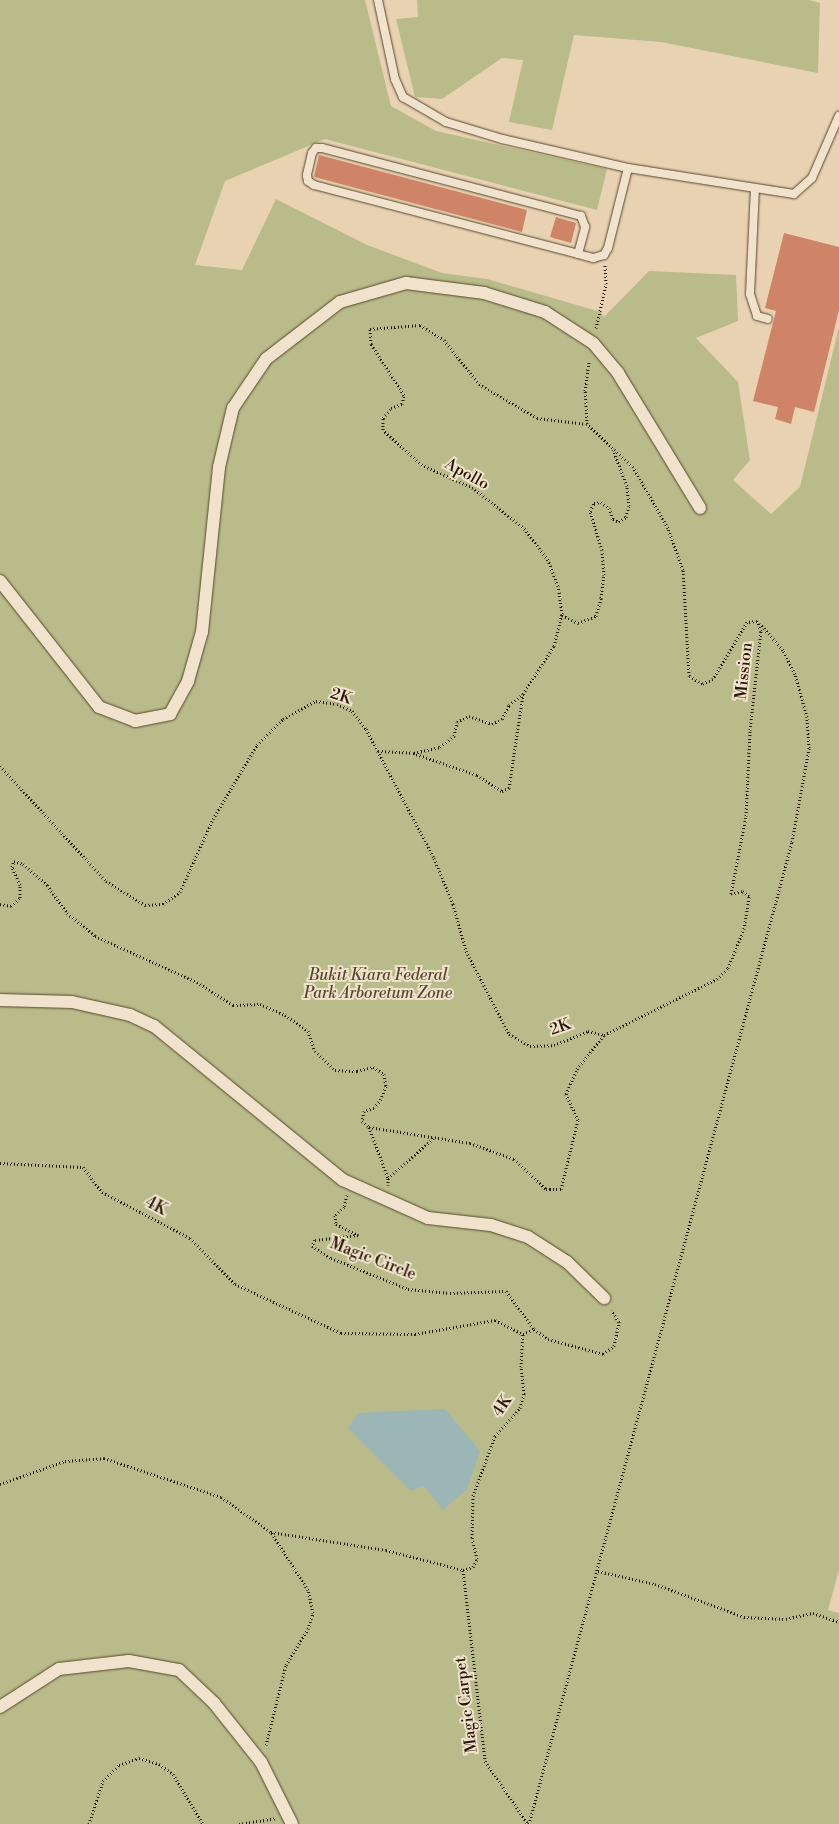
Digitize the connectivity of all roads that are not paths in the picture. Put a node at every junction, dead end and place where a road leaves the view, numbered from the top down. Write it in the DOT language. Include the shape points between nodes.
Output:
graph roads {
  1 [pos="378,0"];
  2 [pos="839,116"];
  3 [pos="628,168"];
  4 [pos="755,188"];
  5 [pos="578,254"];
  6 [pos="768,319"];
  7 [pos="700,508"];
  8 [pos="0,581"];
  9 [pos="0,1000"];
  10 [pos="604,1298"];
  11 [pos="0,1707"];
  12 [pos="290,1820"];
  1 -- 3 [label="lane" via="395,79 403,97 446,122 502,139"];
  2 -- 4 [label="lane" via="812,178 794,194"];
  3 -- 4 [label="lane"];
  3 -- 5 [label="lane" via="604,255 593,258"];
  4 -- 6 [label="lane" via="750,294 757,316"];
  5 -- 5 [label="lane" via="314,185 308,181 307,175 312,153 322,148 580,216 585,227"];
  7 -- 8 [label="street" via="618,372 592,343 545,312 484,293 406,283 340,302 266,358 233,408 219,467 202,632 188,681 170,714 135,721 99,707"];
  9 -- 10 [label="street" via="72,1002 130,1015 154,1026 343,1180 428,1218 491,1225 528,1237 567,1262"];
  11 -- 12 [label="street" via="59,1669 129,1661 179,1670 214,1703 261,1762"];
}
